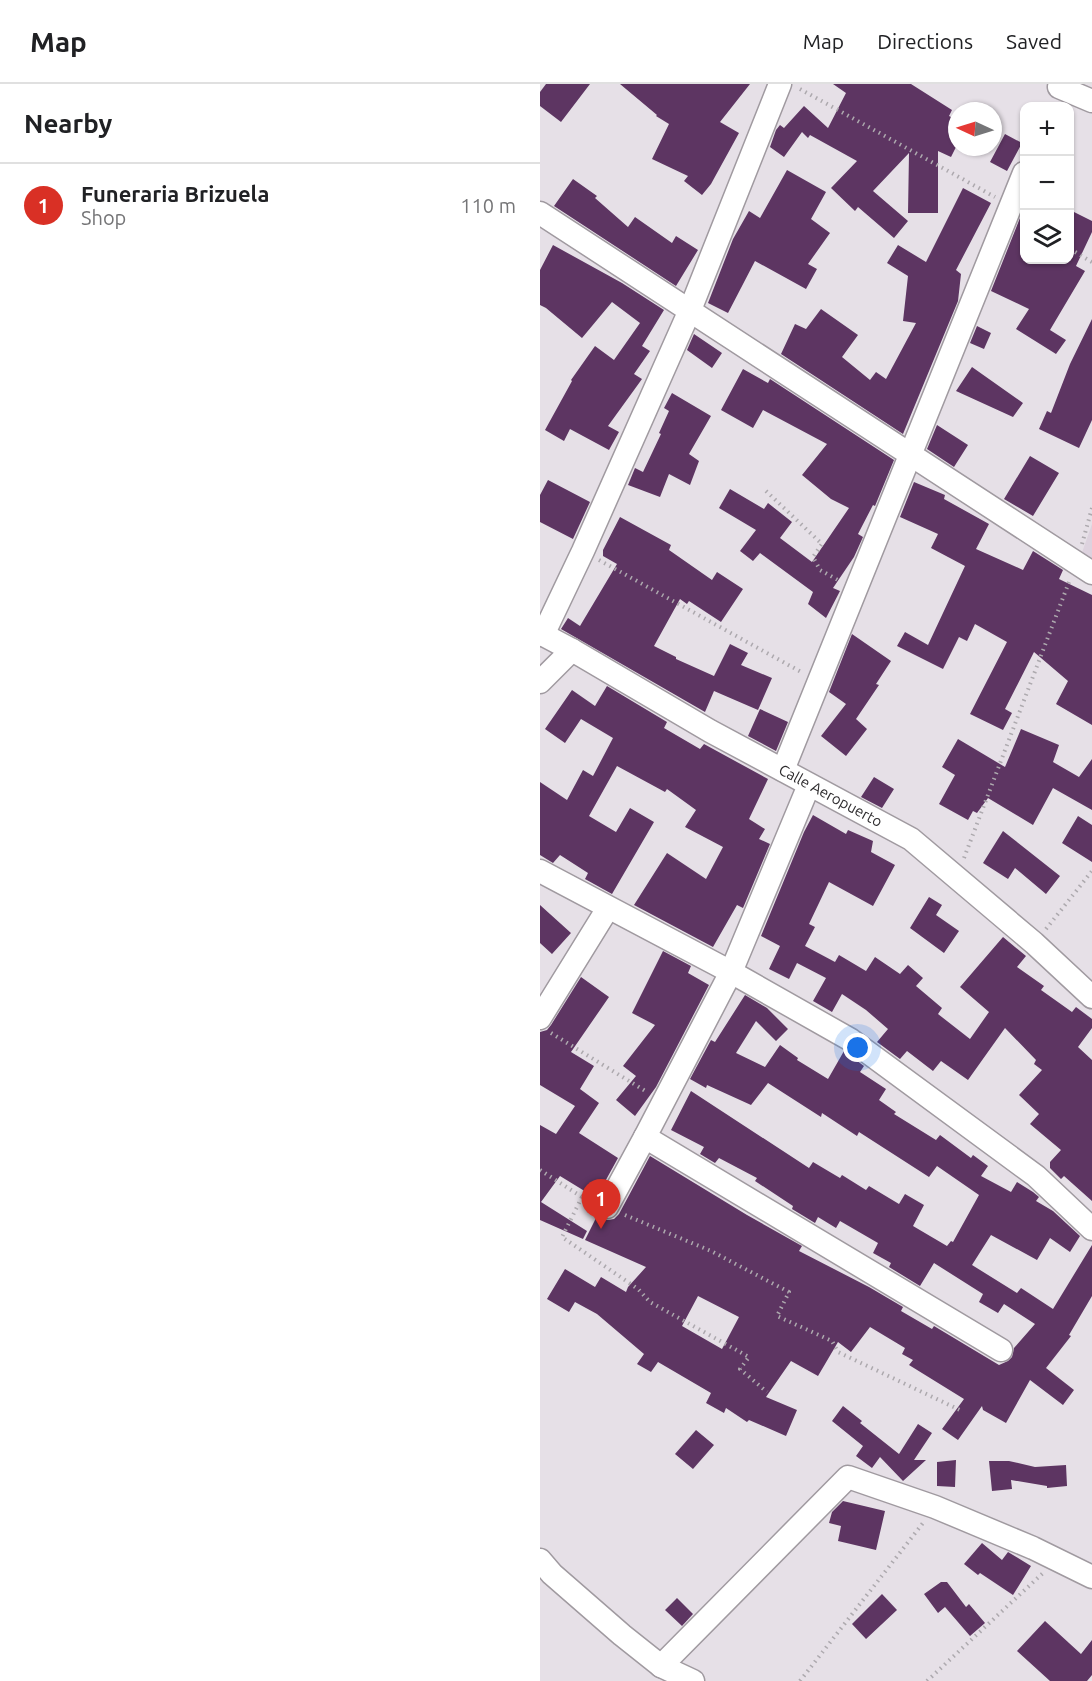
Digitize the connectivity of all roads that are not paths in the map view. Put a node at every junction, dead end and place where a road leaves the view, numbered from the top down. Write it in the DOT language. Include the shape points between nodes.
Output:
graph roads {
  1 [pos="780,84"];
  2 [pos="1057,93"];
  3 [pos="1092,101"];
  4 [pos="1020,183"];
  5 [pos="540,213"];
  6 [pos="690,310"];
  7 [pos="910,454"];
  8 [pos="1084,568"];
  9 [pos="542,634"];
  10 [pos="572,650"];
  11 [pos="540,681"];
  12 [pos="783,771"];
  13 [pos="809,785"];
  14 [pos="540,871"];
  15 [pos="608,908"];
  16 [pos="731,972"];
  17 [pos="1092,997"];
  18 [pos="545,1025"];
  19 [pos="645,1137"];
  20 [pos="607,1207"];
  21 [pos="1092,1229"];
  22 [pos="1001,1350"];
  23 [pos="540,1560"];
  24 [pos="1092,1577"];
  25 [pos="661,1666"];
  26 [pos="693,1681"];
  1 -- 6 [label="street"];
  2 -- 3 [label="street"];
  4 -- 7 [label="street"];
  5 -- 6 [label="street"];
  6 -- 7 [label="street"];
  6 -- 9 [label="street"];
  7 -- 8 [label="street"];
  7 -- 12 [label="street"];
  9 -- 10 [label="street, Calle Aeropuerto"];
  10 -- 11 [label="street"];
  10 -- 12 [label="street, Calle Aeropuerto"];
  12 -- 13 [label="street, Calle Aeropuerto"];
  13 -- 16 [label="street"];
  13 -- 17 [label="street, Calle Aeropuerto" via="911,839"];
  14 -- 15 [label="street"];
  15 -- 16 [label="street"];
  15 -- 18 [label="street"];
  16 -- 19 [label="street"];
  16 -- 21 [label="street" via="851,1040 1036,1176"];
  19 -- 20 [label="street"];
  19 -- 22 [label="street"];
  23 -- 25 [label="street"];
  24 -- 25 [label="street" via="935,1507 848,1477"];
  25 -- 26 [label="street"];
}
